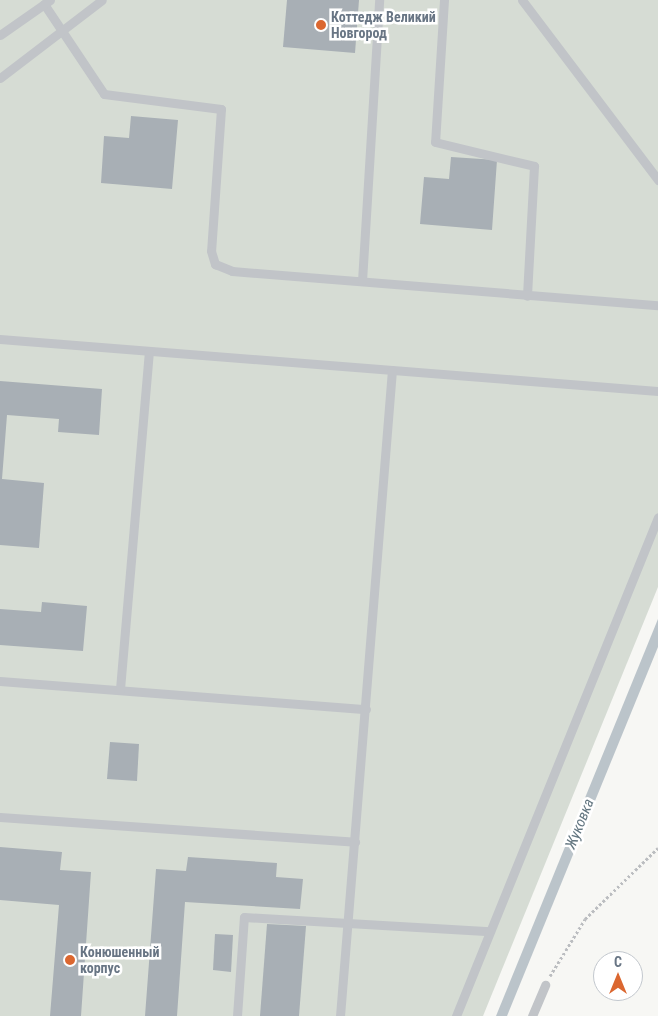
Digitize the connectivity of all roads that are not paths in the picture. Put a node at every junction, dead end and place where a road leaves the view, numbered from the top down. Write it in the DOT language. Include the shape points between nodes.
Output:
graph roads {
  1 [pos="102,0"];
  2 [pos="379,0"];
  3 [pos="444,0"];
  4 [pos="522,0"];
  5 [pos="47,2"];
  6 [pos="62,28"];
  7 [pos="0,35"];
  8 [pos="0,78"];
  9 [pos="658,180"];
  10 [pos="362,281"];
  11 [pos="527,296"];
  12 [pos="658,305"];
  13 [pos="0,339"];
  14 [pos="149,351"];
  15 [pos="392,370"];
  16 [pos="658,391"];
  17 [pos="658,517"];
  18 [pos="0,681"];
  19 [pos="120,689"];
  20 [pos="366,709"];
  21 [pos="0,817"];
  22 [pos="355,842"];
  23 [pos="349,923"];
  24 [pos="490,931"];
  25 [pos="545,985"];
  26 [pos="237,1016"];
  27 [pos="340,1016"];
  28 [pos="456,1016"];
  29 [pos="532,1016"];
  1 -- 6 [label="lane"];
  2 -- 10 [label="lane"];
  3 -- 11 [label="lane" via="435,142 534,166"];
  4 -- 9 [label="lane"];
  5 -- 6 [label="lane"];
  5 -- 7 [label="lane"];
  6 -- 8 [label="lane"];
  6 -- 10 [label="lane" via="104,94 221,109 211,251 215,264 232,271"];
  10 -- 11 [label="lane"];
  11 -- 12 [label="lane"];
  13 -- 14 [label="lane"];
  14 -- 15 [label="lane"];
  14 -- 19 [label="lane"];
  15 -- 16 [label="lane"];
  15 -- 20 [label="lane"];
  17 -- 24 [label="lane"];
  18 -- 19 [label="lane"];
  19 -- 20 [label="lane"];
  20 -- 22 [label="lane"];
  21 -- 22 [label="lane"];
  22 -- 23 [label="lane"];
  23 -- 24 [label="lane"];
  23 -- 26 [label="lane" via="244,917"];
  23 -- 27 [label="lane"];
  24 -- 28 [label="lane"];
  25 -- 29 [label="lane"];
}
